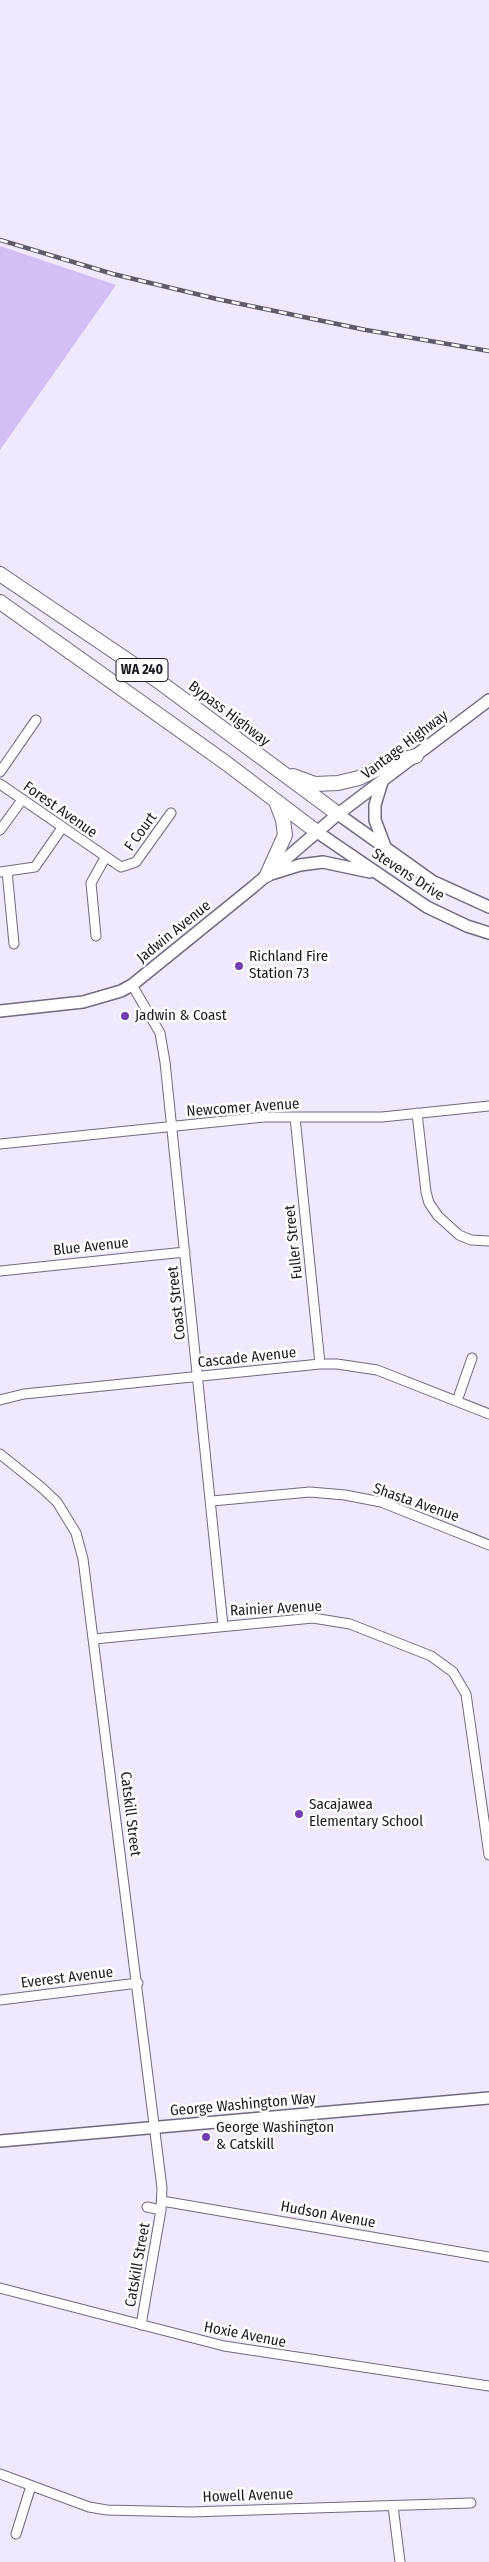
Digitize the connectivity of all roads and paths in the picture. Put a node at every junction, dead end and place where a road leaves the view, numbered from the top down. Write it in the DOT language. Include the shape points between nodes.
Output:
graph roads {
  1 [pos="0,574"];
  2 [pos="0,602"];
  3 [pos="489,700"];
  4 [pos="36,720"];
  5 [pos="416,756"];
  6 [pos="0,772"];
  7 [pos="280,772"];
  8 [pos="382,782"];
  9 [pos="0,784"];
  10 [pos="22,800"];
  11 [pos="276,800"];
  12 [pos="171,814"];
  13 [pos="338,814"];
  14 [pos="62,828"];
  15 [pos="0,830"];
  16 [pos="317,832"];
  17 [pos="387,850"];
  18 [pos="105,858"];
  19 [pos="4,872"];
  20 [pos="376,873"];
  21 [pos="267,875"];
  22 [pos="489,907"];
  23 [pos="489,933"];
  24 [pos="96,936"];
  25 [pos="14,944"];
  26 [pos="132,985"];
  27 [pos="0,1011"];
  28 [pos="489,1106"];
  29 [pos="417,1113"];
  30 [pos="295,1117"];
  31 [pos="172,1126"];
  32 [pos="0,1144"];
  33 [pos="489,1241"];
  34 [pos="185,1252"];
  35 [pos="0,1271"];
  36 [pos="472,1358"];
  37 [pos="320,1364"];
  38 [pos="198,1376"];
  39 [pos="0,1400"];
  40 [pos="457,1401"];
  41 [pos="489,1414"];
  42 [pos="0,1454"];
  43 [pos="212,1501"];
  44 [pos="489,1545"];
  45 [pos="223,1626"];
  46 [pos="94,1639"];
  47 [pos="489,1855"];
  48 [pos="138,1982"];
  49 [pos="0,2000"];
  50 [pos="489,2098"];
  51 [pos="157,2127"];
  52 [pos="0,2141"];
  53 [pos="162,2205"];
  54 [pos="147,2207"];
  55 [pos="489,2257"];
  56 [pos="0,2288"];
  57 [pos="141,2325"];
  58 [pos="489,2386"];
  59 [pos="0,2474"];
  60 [pos="31,2486"];
  61 [pos="471,2503"];
  62 [pos="393,2506"];
  63 [pos="16,2534"];
  64 [pos="400,2562"];
  1 -- 7 [label="highway, Bypass Highway / WA 240" via="160,683"];
  2 -- 11 [label="highway, WA 240"];
  3 -- 5 [label="main road, Vantage Highway / WA 240"];
  4 -- 6 [label="street"];
  5 -- 7 [label="highway, WA 240" via="338,783 315,784"];
  5 -- 8 [label="main road, Vantage Highway / WA 240"];
  7 -- 13 [label="highway, Bypass Highway"];
  8 -- 13 [label="main road, Vantage Highway / WA 240"];
  8 -- 17 [label="main road" via="375,804 375,820"];
  9 -- 10 [label="street, Forest Avenue"];
  10 -- 14 [label="street, Forest Avenue"];
  10 -- 15 [label="street"];
  11 -- 16 [label="highway, WA 240"];
  11 -- 21 [label="highway" via="285,835"];
  12 -- 18 [label="street, F Court" via="133,864 119,867"];
  13 -- 16 [label="main road, Jadwin Avenue / WA 240"];
  13 -- 17 [label="main road, Stevens Drive"];
  14 -- 18 [label="street, Forest Avenue"];
  14 -- 19 [label="street" via="35,867"];
  16 -- 20 [label="main road, Stevens Drive"];
  16 -- 21 [label="main road, Jadwin Avenue"];
  17 -- 22 [label="main road, Stevens Drive" via="432,881"];
  18 -- 24 [label="street" via="91,882"];
  19 -- 25 [label="street"];
  20 -- 21 [label="main road" via="323,862"];
  20 -- 23 [label="main road, Stevens Drive" via="439,913"];
  21 -- 26 [label="main road, Jadwin Avenue"];
  26 -- 27 [label="main road, Jadwin Avenue" via="83,1002"];
  26 -- 31 [label="street, Coast Street" via="160,1033"];
  28 -- 29 [label="street, Newcomer Avenue"];
  29 -- 30 [label="street, Newcomer Avenue" via="349,1118"];
  29 -- 33 [label="street" via="429,1203 459,1235 471,1240"];
  30 -- 31 [label="street, Newcomer Avenue"];
  30 -- 37 [label="street, Fuller Street"];
  31 -- 32 [label="street, Newcomer Avenue"];
  31 -- 34 [label="street, Coast Street"];
  34 -- 35 [label="street, Blue Avenue"];
  34 -- 38 [label="street, Coast Street"];
  36 -- 40 [label="street"];
  37 -- 38 [label="street, Cascade Avenue"];
  37 -- 40 [label="street, Cascade Avenue" via="376,1370"];
  38 -- 39 [label="street, Cascade Avenue" via="24,1394"];
  38 -- 43 [label="street, Coast Street"];
  40 -- 41 [label="street, Cascade Avenue"];
  42 -- 46 [label="street, Catskill Street" via="42,1486 57,1502 76,1533 83,1559"];
  43 -- 44 [label="street, Shasta Avenue" via="310,1492 345,1495 381,1502"];
  43 -- 45 [label="street, Coast Street"];
  45 -- 46 [label="street, Rainier Avenue"];
  45 -- 47 [label="street, Rainier Avenue" via="313,1618 350,1624 442,1662 453,1672 466,1694"];
  46 -- 48 [label="street, Catskill Street"];
  48 -- 49 [label="street, Everest Avenue"];
  48 -- 51 [label="street, Catskill Street"];
  50 -- 51 [label="main road, George Washington Way"];
  51 -- 52 [label="main road, George Washington Way"];
  51 -- 53 [label="street, Catskill Street"];
  53 -- 54 [label="street, Catskill Street"];
  53 -- 55 [label="street, Hudson Avenue"];
  53 -- 57 [label="street, Catskill Street"];
  56 -- 57 [label="street, Hoxie Avenue"];
  57 -- 58 [label="street, Hoxie Avenue" via="257,2352"];
  59 -- 60 [label="street, Howell Avenue"];
  60 -- 62 [label="street, Howell Avenue" via="106,2510 191,2512"];
  60 -- 63 [label="street"];
  61 -- 62 [label="street, Howell Avenue"];
  62 -- 64 [label="street"];
}
